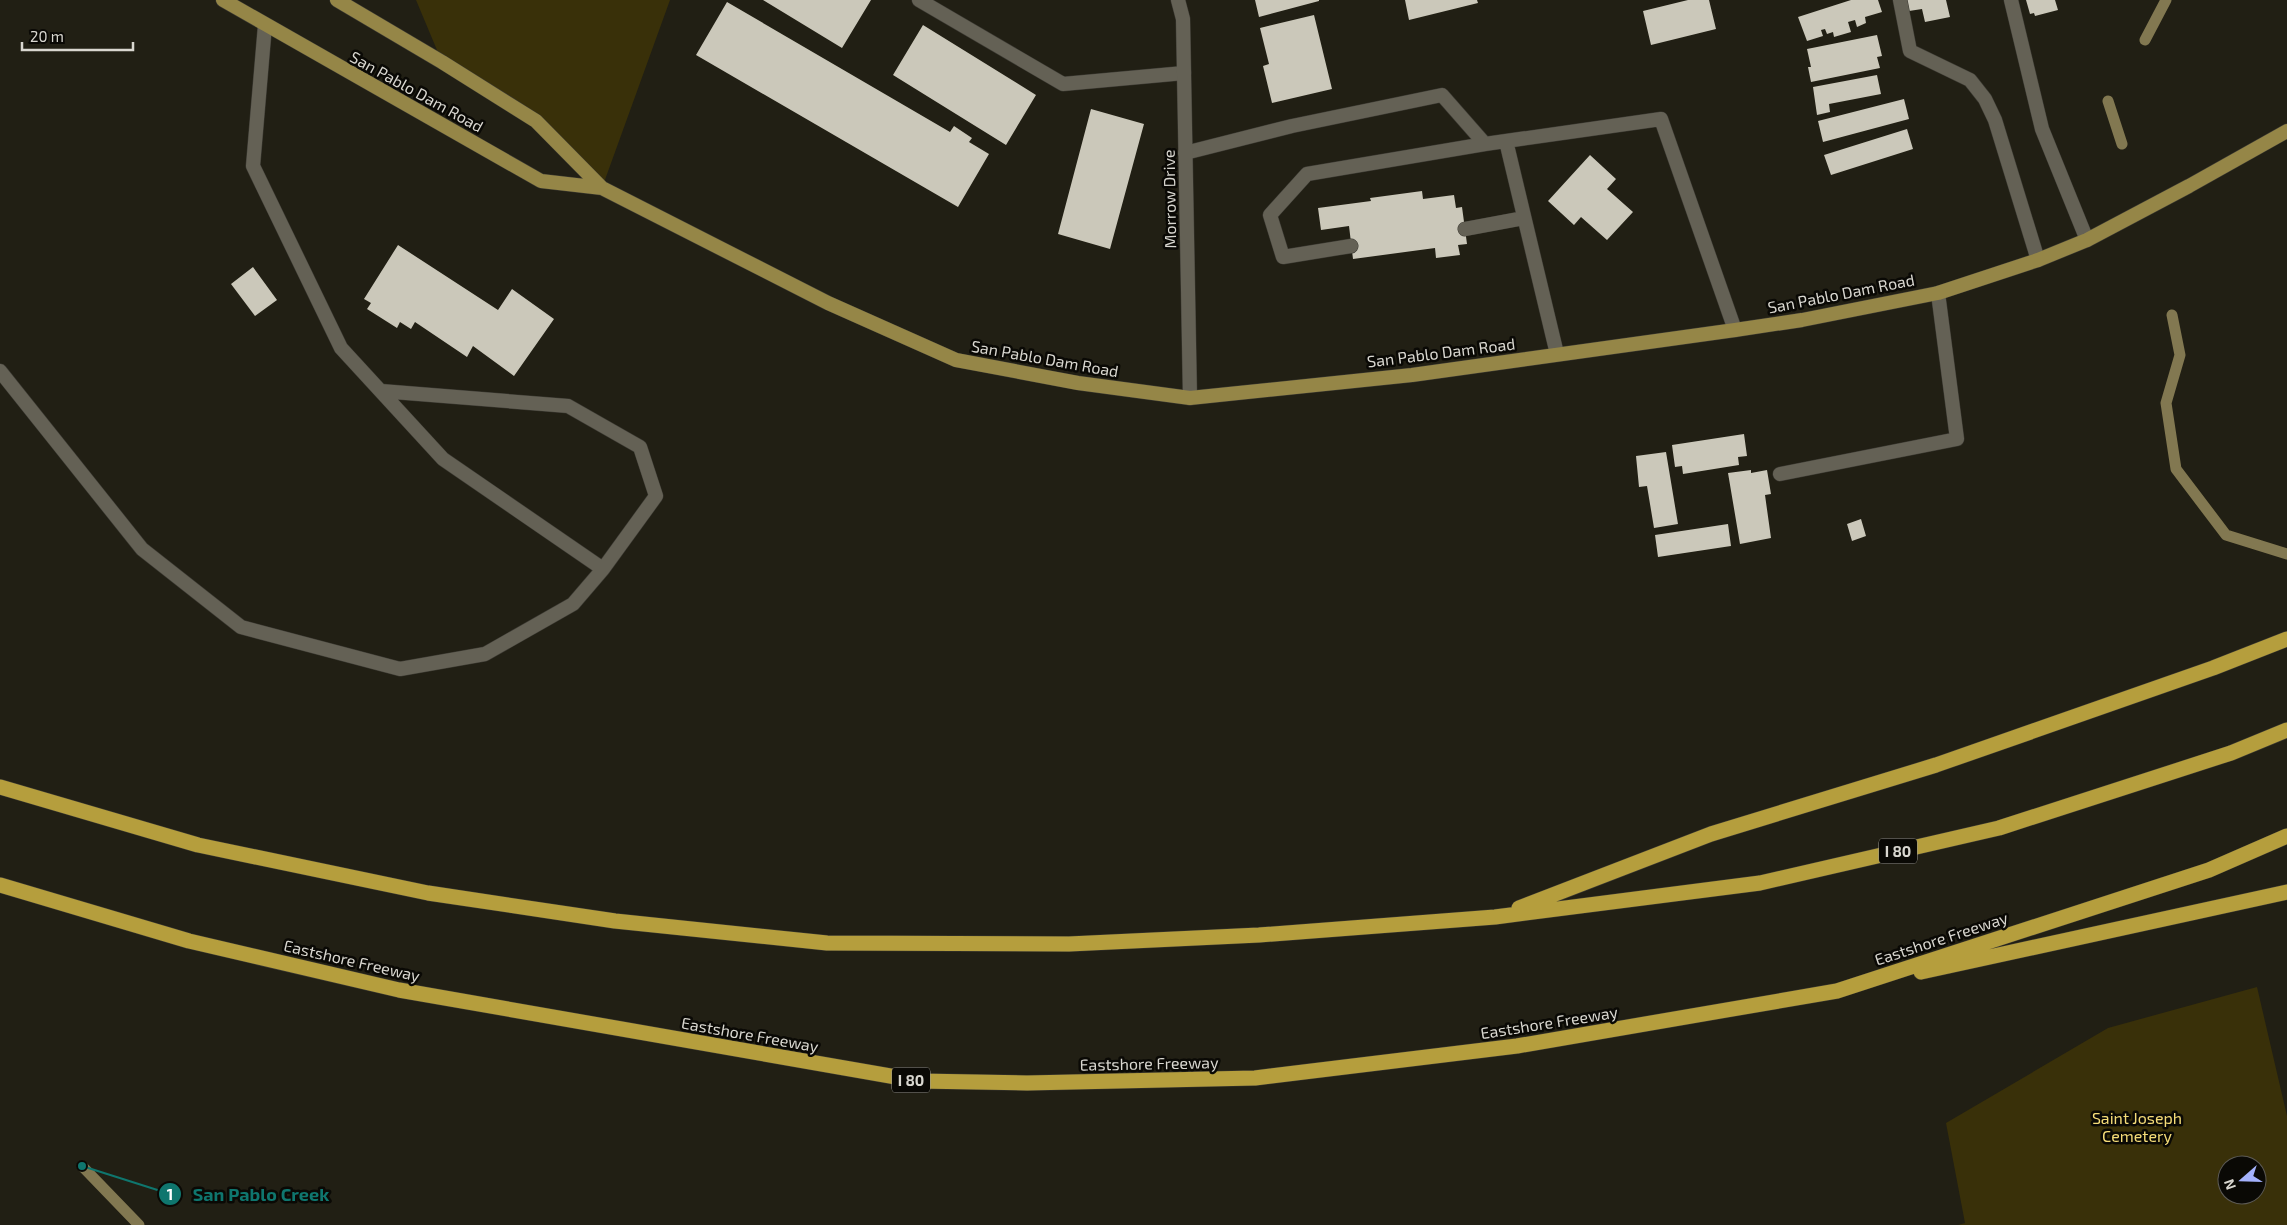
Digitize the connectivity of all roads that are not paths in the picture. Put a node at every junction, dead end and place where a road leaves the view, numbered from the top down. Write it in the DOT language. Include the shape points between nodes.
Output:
graph roads {
  1 [pos="223,0"];
  2 [pos="337,0"];
  3 [pos="919,0"];
  4 [pos="1178,0"];
  5 [pos="1900,0"];
  6 [pos="2011,0"];
  7 [pos="265,25"];
  8 [pos="1184,73"];
  9 [pos="2287,131"];
  10 [pos="1506,141"];
  11 [pos="1485,144"];
  12 [pos="1185,153"];
  13 [pos="602,188"];
  14 [pos="1524,218"];
  15 [pos="1465,228"];
  16 [pos="2087,240"];
  17 [pos="1351,246"];
  18 [pos="2038,260"];
  19 [pos="1938,293"];
  20 [pos="1735,330"];
  21 [pos="1557,354"];
  22 [pos="0,371"];
  23 [pos="381,392"];
  24 [pos="1190,398"];
  25 [pos="1780,474"];
  26 [pos="603,569"];
  27 [pos="2287,640"];
  28 [pos="2287,730"];
  29 [pos="0,787"];
  30 [pos="2287,836"];
  31 [pos="0,885"];
  32 [pos="2287,892"];
  33 [pos="1495,917"];
  34 [pos="1837,991"];
  1 -- 7 [label="main road, San Pablo Dam Road"];
  2 -- 13 [label="main road, San Pablo Dam Road" via="536,121"];
  3 -- 8 [label="street" via="1063,84"];
  4 -- 8 [label="street, Morrow Drive" via="1183,19"];
  5 -- 18 [label="street" via="1910,50 1970,80 1985,99 1995,120"];
  6 -- 16 [label="street" via="2042,129"];
  7 -- 13 [label="main road, San Pablo Dam Road" via="541,181"];
  7 -- 23 [label="street" via="253,166 342,348"];
  8 -- 12 [label="street, Morrow Drive"];
  9 -- 16 [label="main road, San Pablo Dam Road"];
  10 -- 11 [label="street"];
  10 -- 14 [label="street"];
  10 -- 20 [label="street" via="1661,119"];
  11 -- 12 [label="street" via="1442,95 1292,126"];
  11 -- 17 [label="street" via="1307,174 1270,215 1283,257"];
  12 -- 24 [label="street, Morrow Drive"];
  13 -- 24 [label="main road, San Pablo Dam Road" via="828,303 956,360 1078,383"];
  14 -- 15 [label="street"];
  14 -- 21 [label="street"];
  16 -- 18 [label="main road, San Pablo Dam Road"];
  18 -- 19 [label="main road, San Pablo Dam Road"];
  19 -- 20 [label="main road, San Pablo Dam Road"];
  19 -- 25 [label="street" via="1957,439"];
  20 -- 21 [label="main road, San Pablo Dam Road"];
  21 -- 24 [label="main road, San Pablo Dam Road" via="1412,375"];
  22 -- 26 [label="street" via="142,549 241,627 400,669 485,654 573,604"];
  23 -- 26 [label="street" via="443,459"];
  23 -- 26 [label="street" via="568,406 640,447 656,496"];
  27 -- 33 [label="highway" via="1936,765 1711,834"];
  28 -- 33 [label="highway, I 80" via="2230,753 1999,828 1760,883"];
  29 -- 33 [label="highway, I 80" via="198,845 428,893 615,921 827,943 1069,944 1259,935"];
  30 -- 34 [label="highway, Eastshore Freeway / I 80" via="2209,870"];
  31 -- 34 [label="highway, Eastshore Freeway / I 80" via="189,941 399,990 919,1081 1027,1083 1255,1078 1517,1046"];
  32 -- 34 [label="highway"];
}
